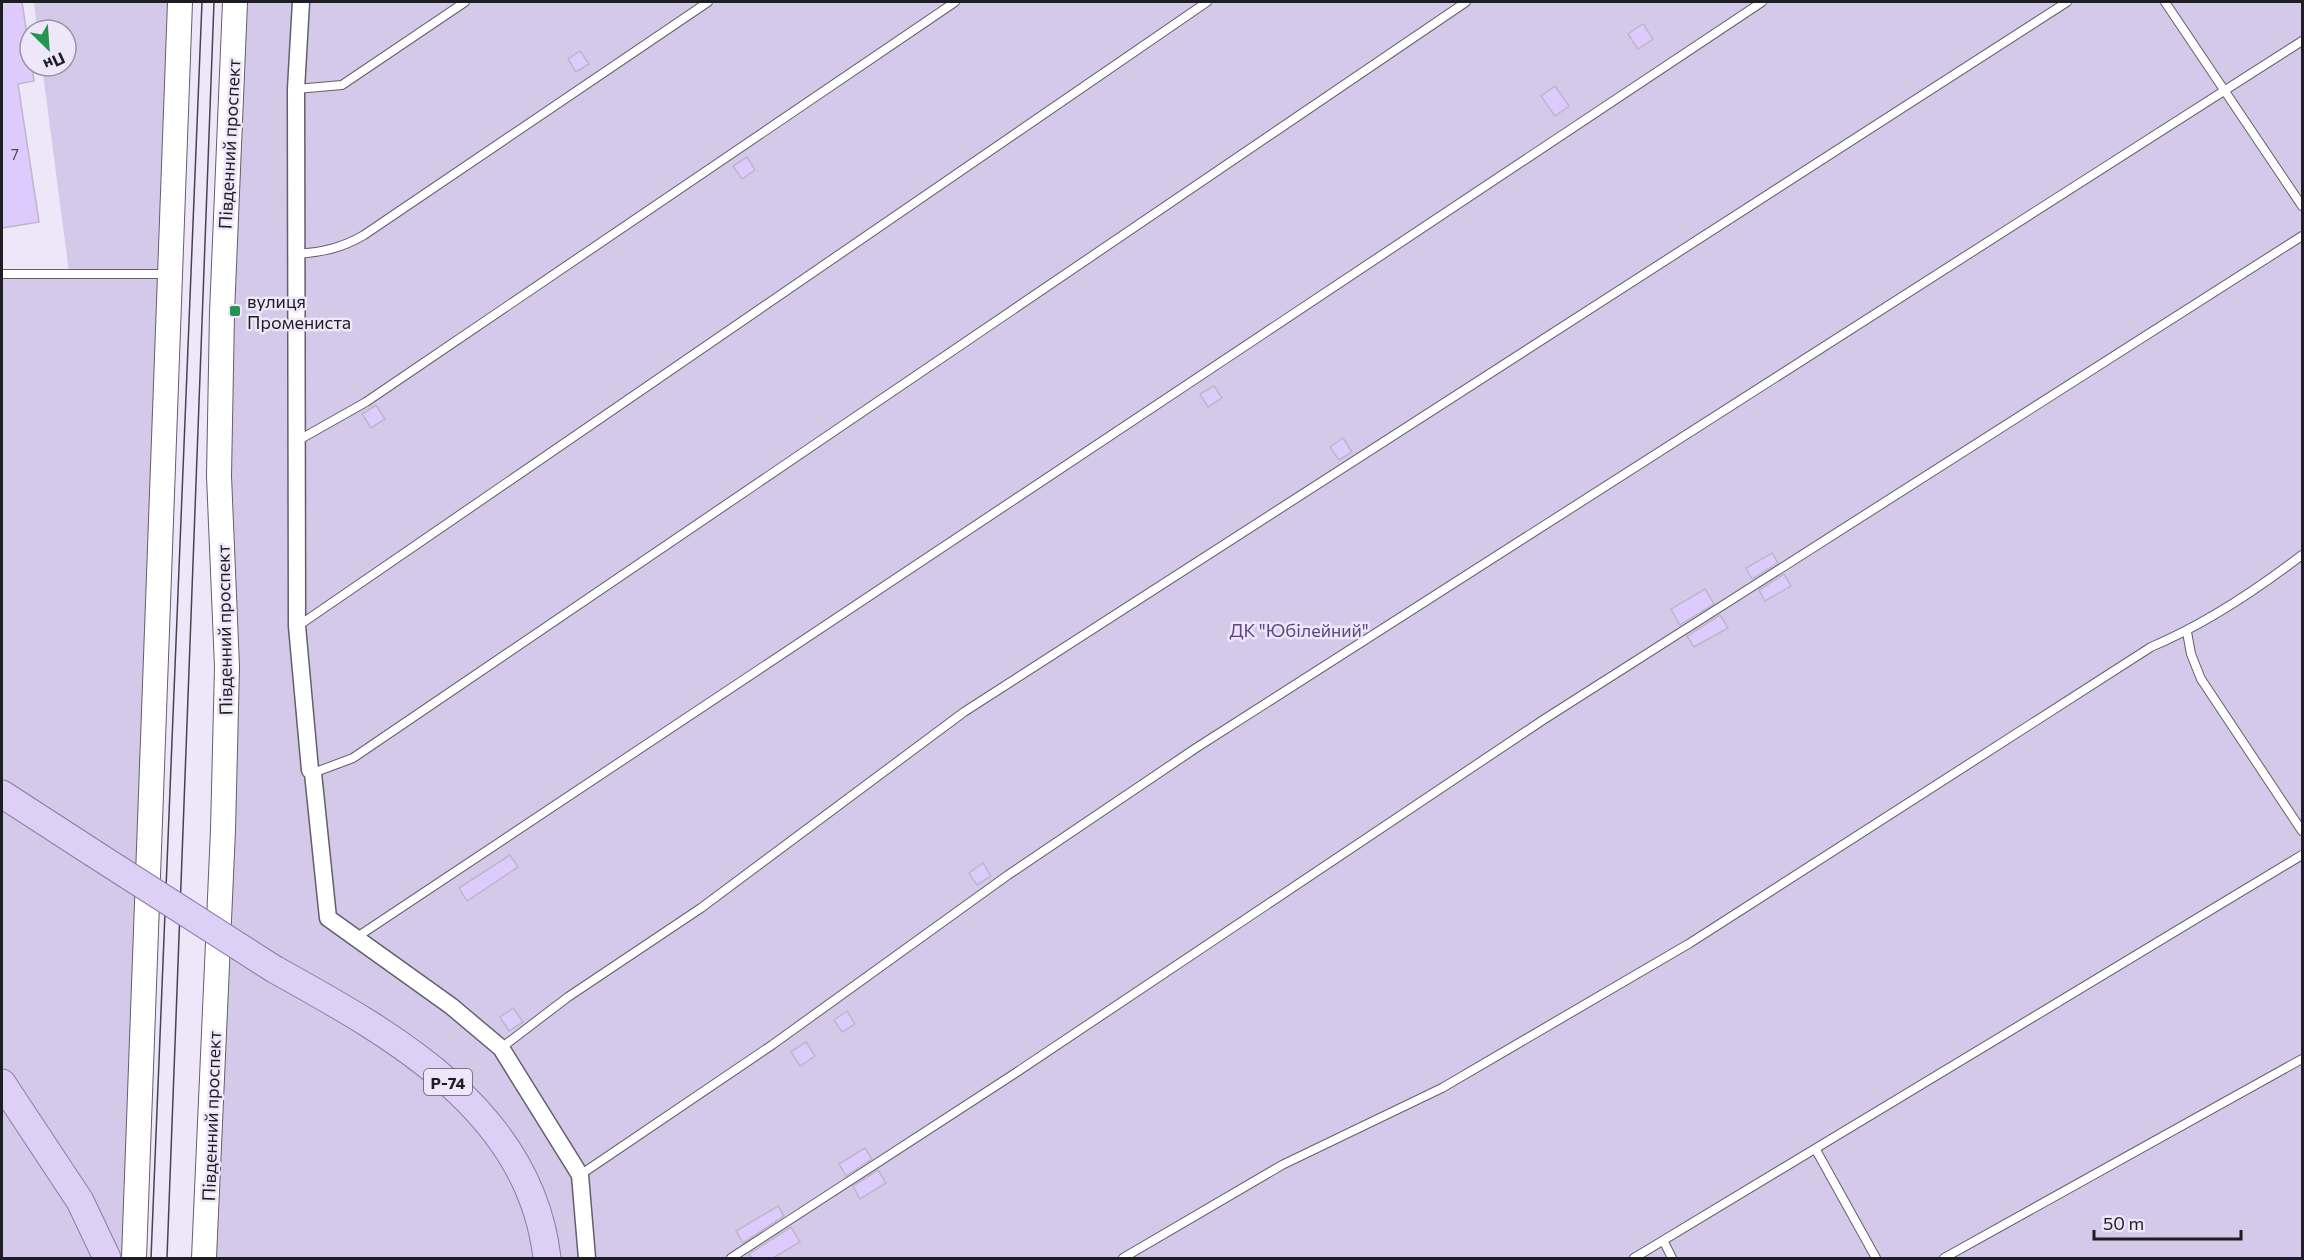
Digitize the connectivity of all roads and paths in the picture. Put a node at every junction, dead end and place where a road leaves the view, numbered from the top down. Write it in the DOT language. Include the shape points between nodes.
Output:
graph roads {
  1 [pos="180,2"];
  2 [pos="236,2"];
  3 [pos="301,2"];
  4 [pos="465,2"];
  5 [pos="708,2"];
  6 [pos="955,2"];
  7 [pos="1207,2"];
  8 [pos="1466,2"];
  9 [pos="1762,2"];
  10 [pos="2067,2"];
  11 [pos="2165,2"];
  12 [pos="2302,41"];
  13 [pos="296,89"];
  14 [pos="2225,91"];
  15 [pos="2302,206"];
  16 [pos="2302,237"];
  17 [pos="297,254"];
  18 [pos="2,274"];
  19 [pos="168,274"];
  20 [pos="297,441"];
  21 [pos="2302,555"];
  22 [pos="297,626"];
  23 [pos="2187,632"];
  24 [pos="311,771"];
  25 [pos="2,794"];
  26 [pos="2302,831"];
  27 [pos="2302,855"];
  28 [pos="357,937"];
  29 [pos="501,1048"];
  30 [pos="2302,1059"];
  31 [pos="2,1083"];
  32 [pos="1816,1150"];
  33 [pos="580,1175"];
  34 [pos="1664,1242"];
  35 [pos="108,1258"];
  36 [pos="134,1258"];
  37 [pos="204,1258"];
  38 [pos="547,1258"];
  39 [pos="587,1258"];
  40 [pos="731,1258"];
  41 [pos="1123,1258"];
  42 [pos="1634,1258"];
  43 [pos="1672,1258"];
  44 [pos="1876,1258"];
  45 [pos="1944,1258"];
  1 -- 19 [label="main road"];
  2 -- 37 [label="main road, Південний проспект" via="219,464 227,667 223,830"];
  3 -- 13 [label="street"];
  4 -- 13 [label="lane" via="342,85"];
  5 -- 17 [label="lane" via="364,235 345,246"];
  6 -- 20 [label="lane" via="366,402"];
  7 -- 22 [label="lane"];
  8 -- 24 [label="lane" via="353,758"];
  9 -- 28 [label="lane"];
  10 -- 29 [label="lane" via="964,712 701,908 568,997"];
  11 -- 14 [label="lane"];
  12 -- 14 [label="lane"];
  13 -- 17 [label="street"];
  14 -- 15 [label="lane"];
  14 -- 33 [label="lane" via="1196,748"];
  16 -- 40 [label="lane" via="1543,720"];
  17 -- 20 [label="street"];
  18 -- 19 [label="lane"];
  19 -- 36 [label="main road"];
  20 -- 22 [label="street"];
  21 -- 23 [label="lane"];
  22 -- 24 [label="street"];
  23 -- 26 [label="lane" via="2201,679"];
  23 -- 41 [label="lane" via="2151,647 1690,943 1442,1088 1282,1165"];
  24 -- 28 [label="street" via="328,918"];
  25 -- 38 [label="main road, Р-74, bridge" via="436,1071 474,1106 507,1147 532,1194"];
  27 -- 32 [label="lane"];
  28 -- 29 [label="street"];
  29 -- 33 [label="street"];
  30 -- 45 [label="lane"];
  31 -- 35 [label="main road" via="80,1202"];
  32 -- 34 [label="lane"];
  32 -- 44 [label="lane"];
  33 -- 39 [label="street"];
  34 -- 42 [label="lane"];
  34 -- 43 [label="lane"];
}
